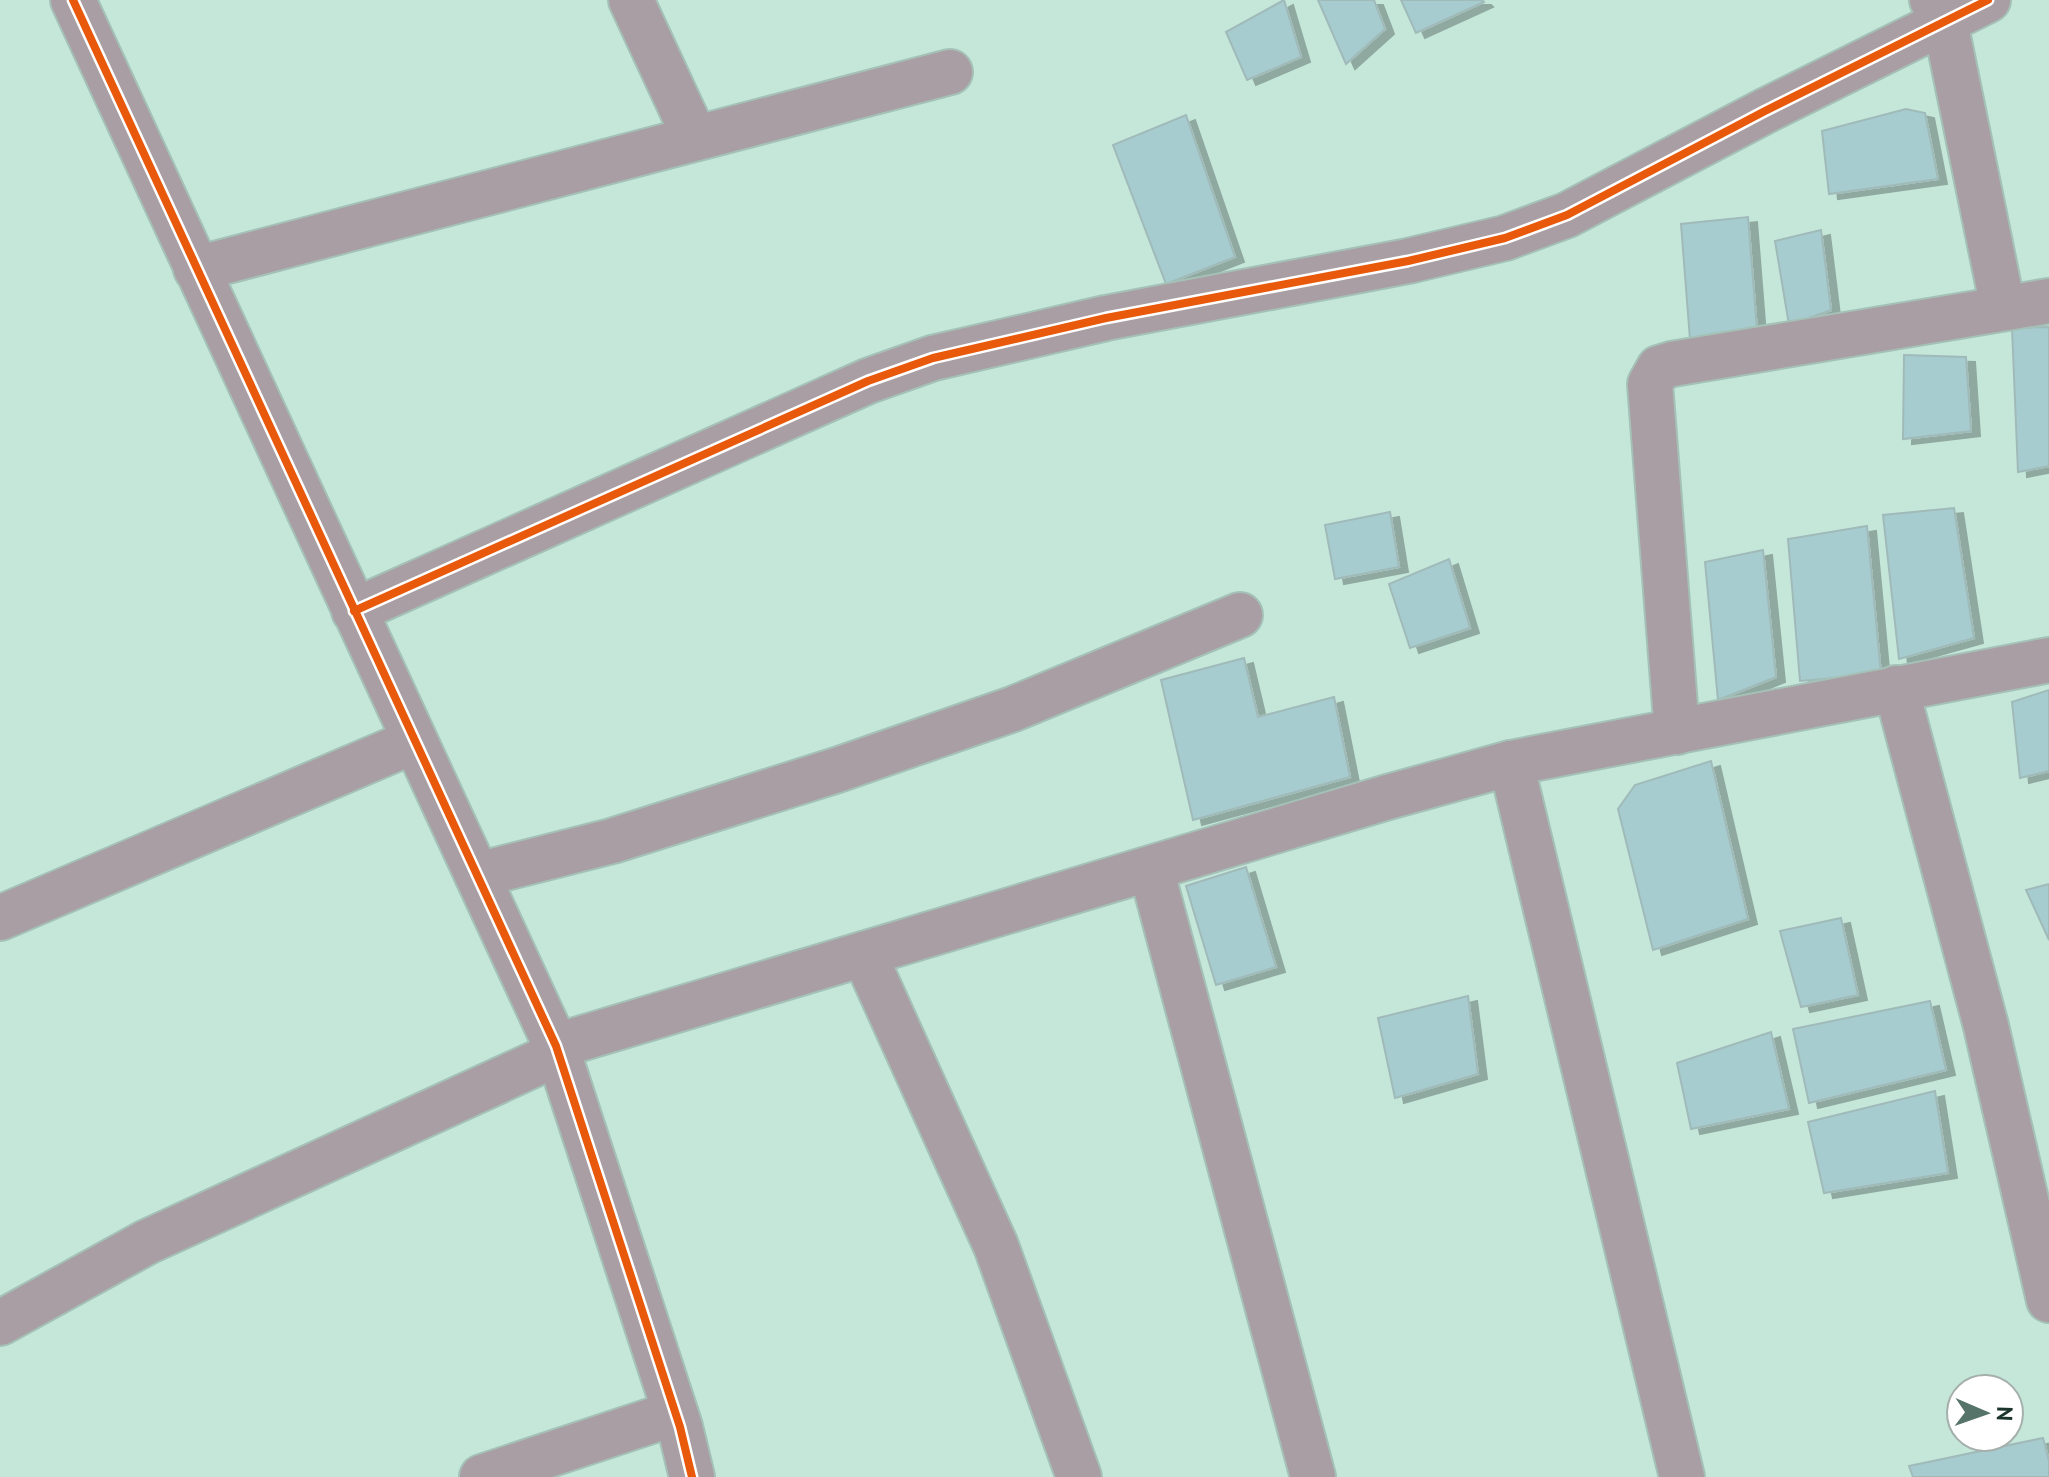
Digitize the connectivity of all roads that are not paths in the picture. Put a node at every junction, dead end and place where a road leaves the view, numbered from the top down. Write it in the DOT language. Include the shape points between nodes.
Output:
graph roads {
  1 [pos="73,0"];
  2 [pos="631,0"];
  3 [pos="1988,0"];
  4 [pos="1938,11"];
  5 [pos="950,72"];
  6 [pos="695,138"];
  7 [pos="196,269"];
  8 [pos="2049,301"];
  9 [pos="2003,308"];
  10 [pos="354,611"];
  11 [pos="1240,615"];
  12 [pos="2049,660"];
  13 [pos="1896,688"];
  14 [pos="1677,732"];
  15 [pos="414,741"];
  16 [pos="1511,763"];
  17 [pos="1151,869"];
  18 [pos="477,875"];
  19 [pos="0,918"];
  20 [pos="864,954"];
  21 [pos="557,1050"];
  22 [pos="2049,1300"];
  23 [pos="0,1323"];
  24 [pos="675,1413"];
  25 [pos="482,1477"];
  26 [pos="692,1477"];
  27 [pos="1079,1477"];
  28 [pos="1313,1477"];
  29 [pos="1682,1477"];
  1 -- 7 [label="street"];
  2 -- 6 [label="street"];
  3 -- 4 [label="street"];
  4 -- 9 [label="street"];
  4 -- 10 [label="street" via="1765,111 1555,220 1408,261 1106,318 933,358 868,381"];
  5 -- 6 [label="street"];
  6 -- 7 [label="street"];
  7 -- 10 [label="street"];
  8 -- 9 [label="street"];
  9 -- 14 [label="street" via="1659,368 1650,384"];
  10 -- 15 [label="street"];
  11 -- 18 [label="street" via="1013,709 866,760 612,841"];
  12 -- 13 [label="street"];
  13 -- 14 [label="street"];
  13 -- 22 [label="street" via="1986,1026"];
  14 -- 16 [label="street"];
  15 -- 18 [label="street"];
  15 -- 19 [label="street"];
  16 -- 17 [label="street"];
  16 -- 29 [label="street"];
  17 -- 20 [label="street"];
  17 -- 28 [label="street"];
  18 -- 21 [label="street"];
  20 -- 21 [label="street"];
  20 -- 27 [label="street" via="996,1246"];
  21 -- 23 [label="street" via="147,1242"];
  21 -- 24 [label="street"];
  24 -- 25 [label="street"];
  24 -- 26 [label="street"];
}
